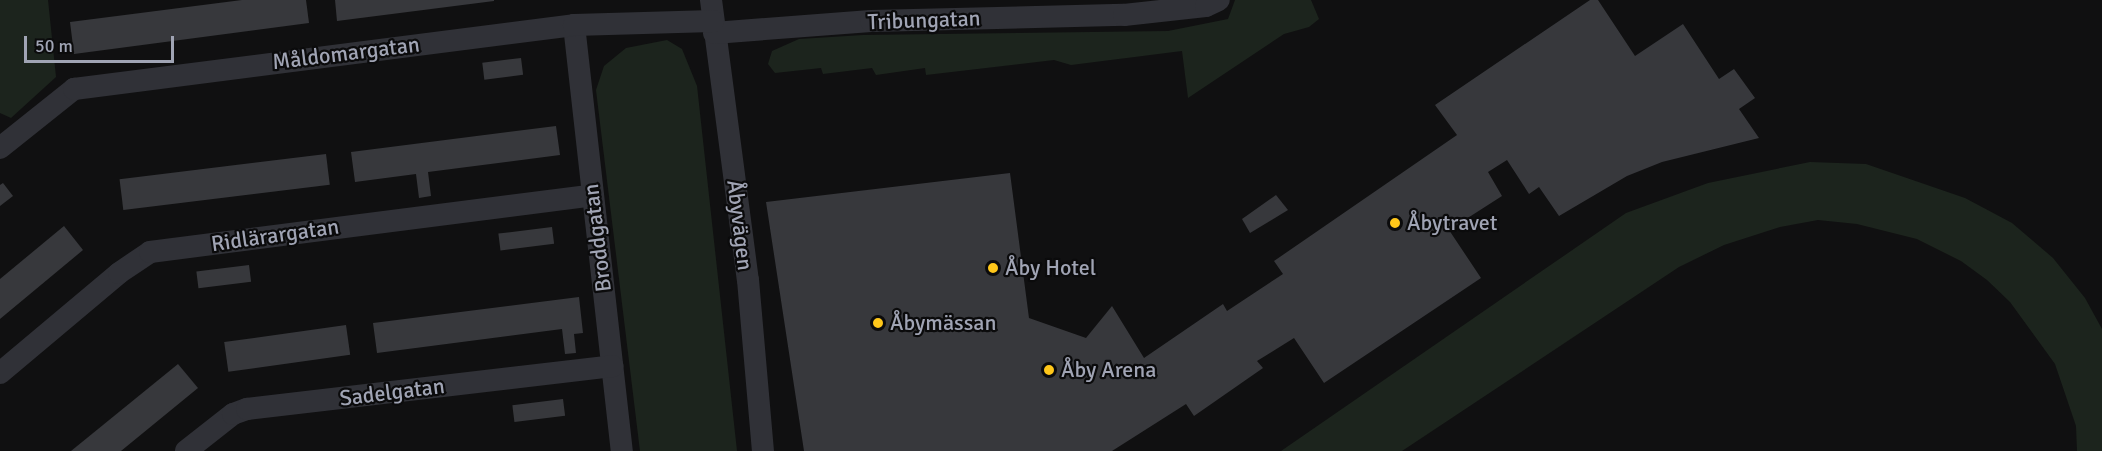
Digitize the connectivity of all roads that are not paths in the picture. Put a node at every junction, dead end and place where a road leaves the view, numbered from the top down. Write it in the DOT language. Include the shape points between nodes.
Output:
graph roads {
  1 [pos="1212,3"];
  2 [pos="713,18"];
  3 [pos="574,25"];
  4 [pos="0,148"];
  5 [pos="592,195"];
  6 [pos="612,366"];
  7 [pos="0,373"];
  8 [pos="186,451"];
  9 [pos="622,451"];
  10 [pos="763,451"];
  1 -- 2 [label="street, Tribungatan" via="1124,15 870,21"];
  2 -- 3 [label="street, Måldomargatan"];
  2 -- 10 [label="street, Åbyvägen" via="748,280"];
  3 -- 4 [label="street, Måldomargatan" via="74,89"];
  3 -- 5 [label="street, Broddgatan"];
  5 -- 6 [label="street, Broddgatan"];
  5 -- 7 [label="street, Ridlärargatan" via="150,252 118,273"];
  6 -- 8 [label="street, Sadelgatan" via="248,409 233,414"];
  6 -- 9 [label="street, Broddgatan"];
}
